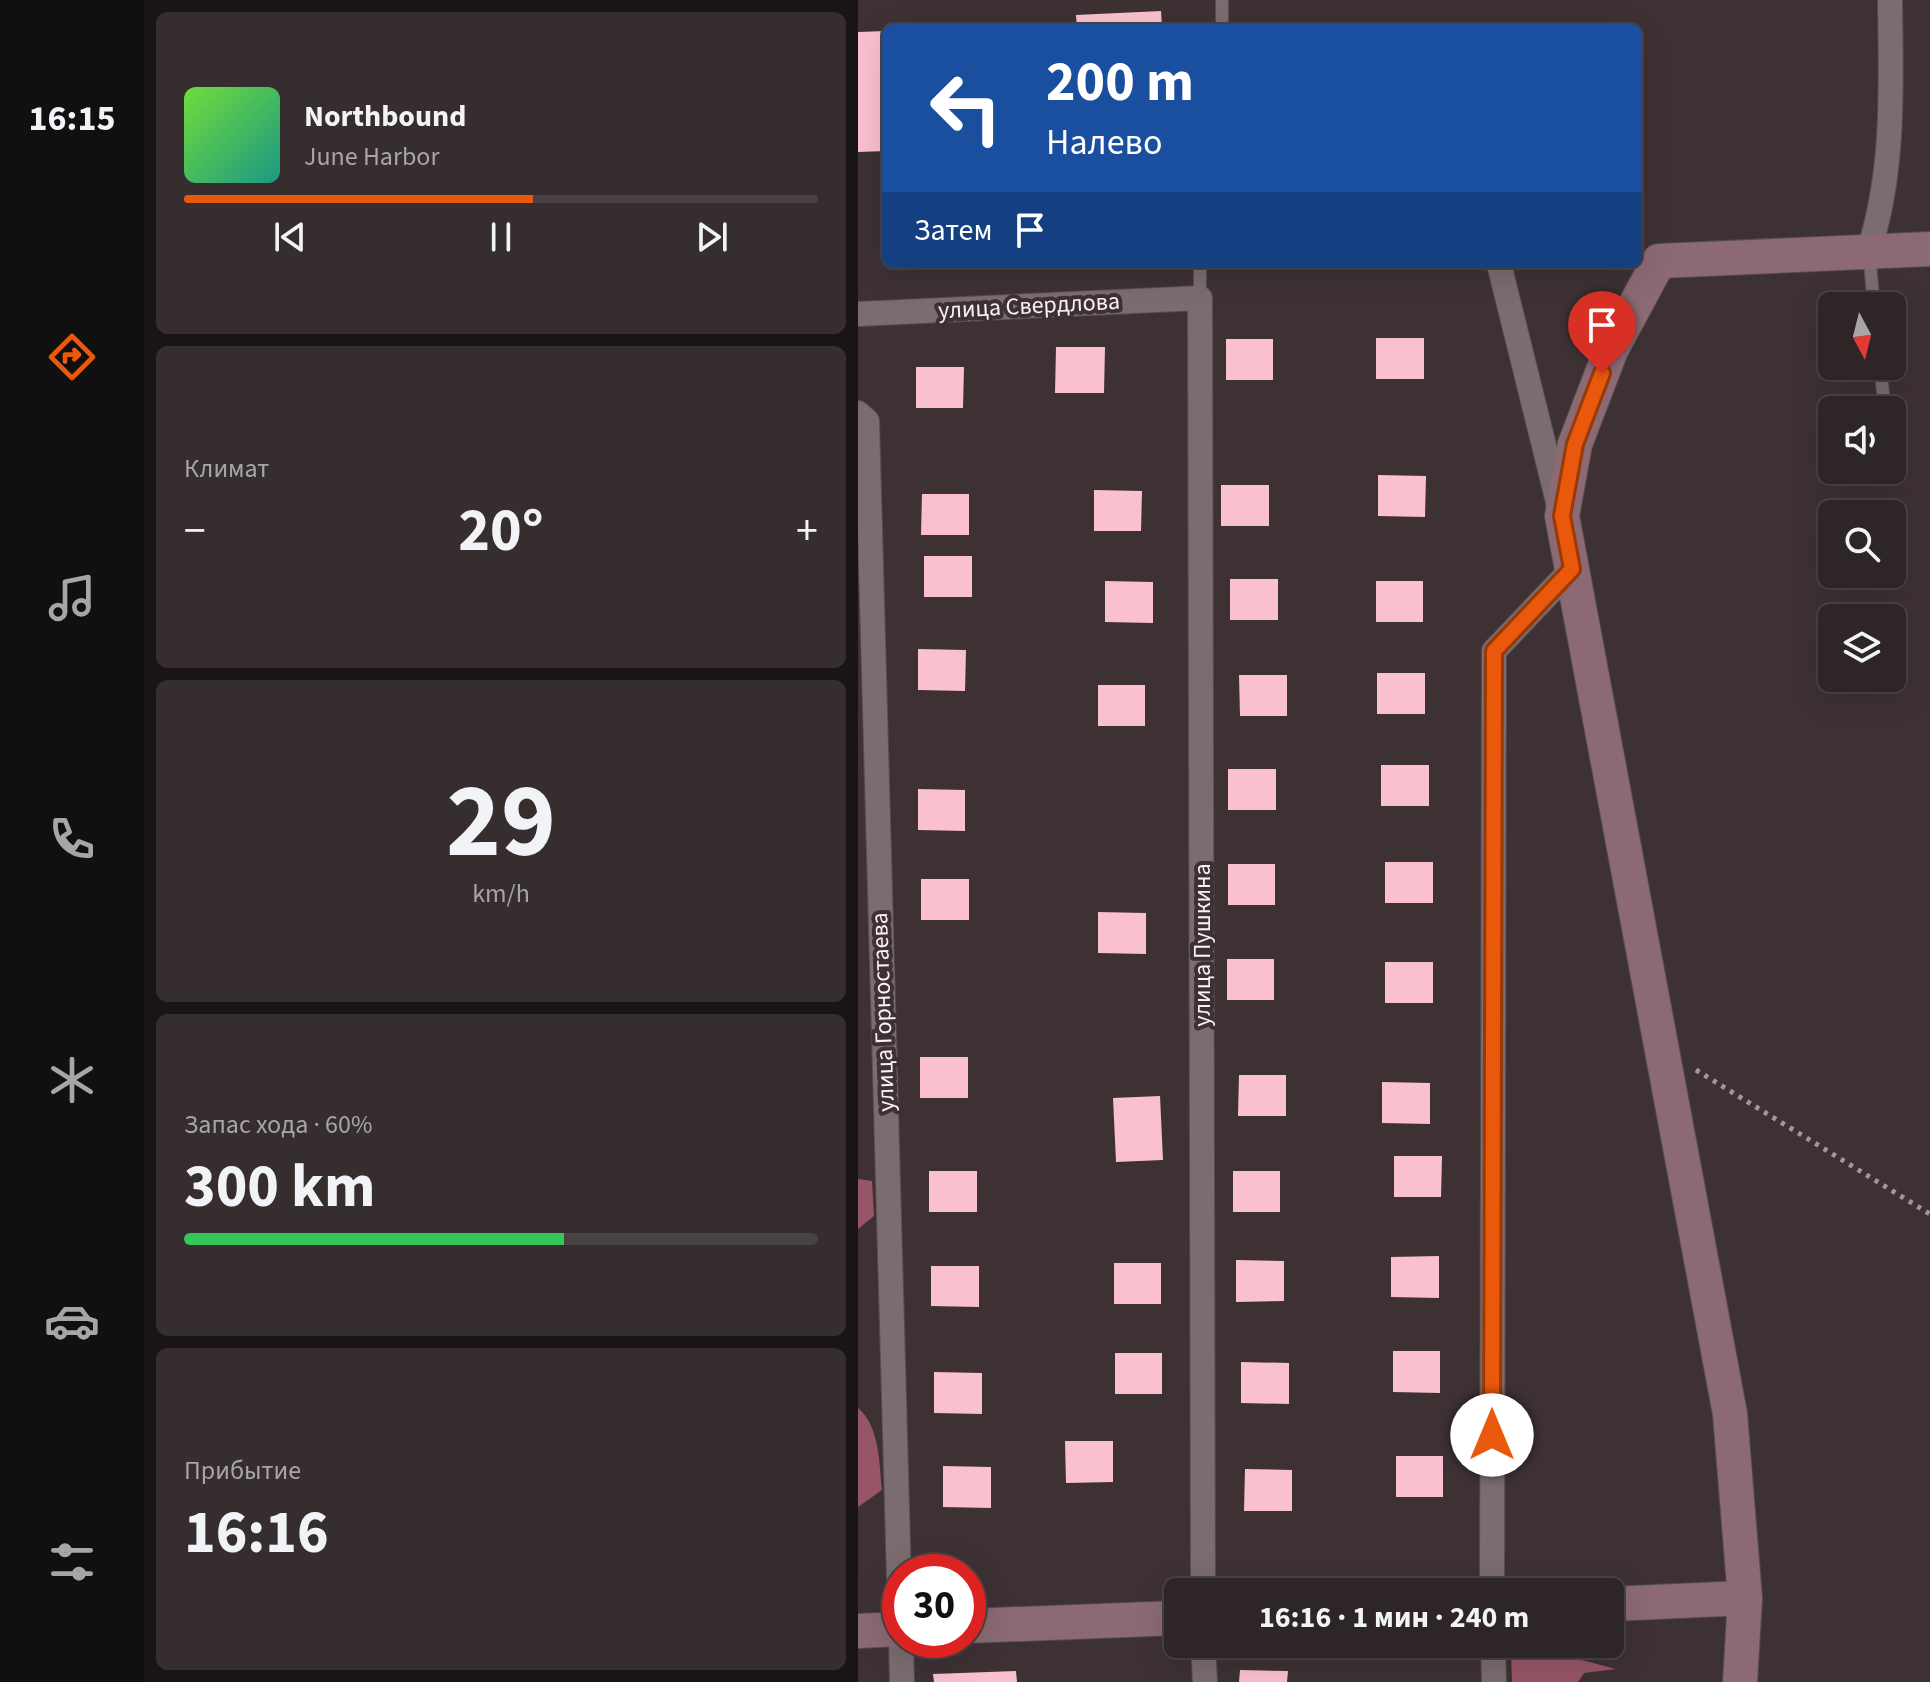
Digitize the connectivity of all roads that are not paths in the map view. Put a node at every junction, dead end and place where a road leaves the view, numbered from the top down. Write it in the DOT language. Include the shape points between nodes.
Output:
graph roads {
  1 [pos="1222,0"];
  2 [pos="1890,0"];
  3 [pos="1222,24"];
  4 [pos="1930,249"];
  5 [pos="1869,250"];
  6 [pos="1200,268"];
  7 [pos="1500,268"];
  8 [pos="1873,292"];
  9 [pos="1200,298"];
  10 [pos="858,314"];
  11 [pos="858,413"];
  12 [pos="1562,516"];
  13 [pos="1572,569"];
  14 [pos="898,1554"];
  15 [pos="1203,1578"];
  16 [pos="1492,1578"];
  17 [pos="1745,1598"];
  18 [pos="1624,1603"];
  19 [pos="1164,1619"];
  20 [pos="986,1625"];
  21 [pos="882,1630"];
  22 [pos="858,1631"];
  23 [pos="901,1658"];
  24 [pos="1204,1658"];
  25 [pos="1493,1658"];
  26 [pos="902,1682"];
  27 [pos="1205,1682"];
  28 [pos="1494,1682"];
  29 [pos="1740,1682"];
  1 -- 3 [label="lane"];
  2 -- 5 [label="street" via="1892,105 1881,211"];
  4 -- 5 [label="main road"];
  5 -- 8 [label="lane"];
  5 -- 12 [label="main road" via="1654,261 1611,350 1575,444"];
  6 -- 9 [label="lane"];
  7 -- 12 [label="street"];
  9 -- 10 [label="street, улица Свердлова"];
  9 -- 15 [label="street, улица Пушкина"];
  11 -- 14 [label="street, улица Горностаева" via="867,421"];
  12 -- 13 [label="main road"];
  13 -- 16 [label="street" via="1494,651"];
  13 -- 17 [label="main road" via="1730,1414"];
  17 -- 18 [label="main road"];
  17 -- 29 [label="main road"];
  19 -- 20 [label="main road"];
  21 -- 22 [label="main road"];
  23 -- 26 [label="street"];
  24 -- 27 [label="street"];
  25 -- 28 [label="street"];
}
